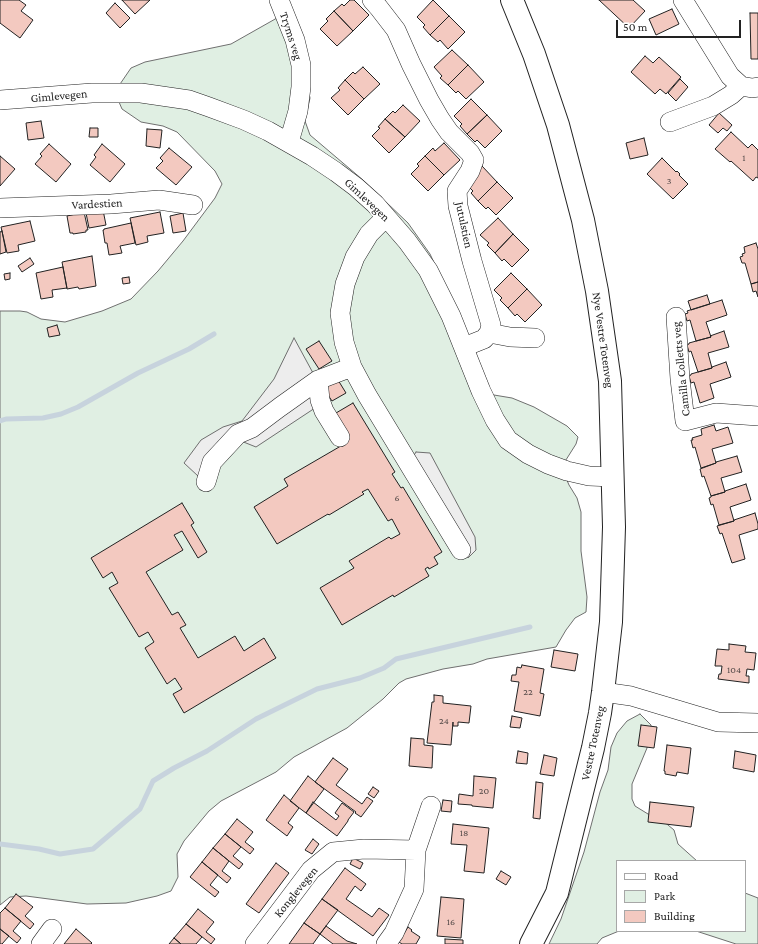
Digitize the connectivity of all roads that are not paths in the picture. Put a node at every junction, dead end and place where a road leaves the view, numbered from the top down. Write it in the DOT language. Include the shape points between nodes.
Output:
graph roads {
  1 [pos="372,0"];
  2 [pos="512,0"];
  3 [pos="683,0"];
  4 [pos="281,1"];
  5 [pos="749,86"];
  6 [pos="0,100"];
  7 [pos="670,122"];
  8 [pos="289,142"];
  9 [pos="193,205"];
  10 [pos="0,208"];
  11 [pos="386,217"];
  12 [pos="676,317"];
  13 [pos="489,333"];
  14 [pos="535,338"];
  15 [pos="464,347"];
  16 [pos="352,366"];
  17 [pos="318,380"];
  18 [pos="758,416"];
  19 [pos="340,436"];
  20 [pos="613,477"];
  21 [pos="206,482"];
  22 [pos="461,550"];
  23 [pos="603,692"];
  24 [pos="758,723"];
  25 [pos="431,806"];
  26 [pos="416,850"];
  27 [pos="52,929"];
  28 [pos="41,944"];
  29 [pos="255,944"];
  30 [pos="386,944"];
  31 [pos="531,944"];
  1 -- 13 [label="street, Jutulstien" via="396,30 440,119 474,160 457,191 458,206 490,320"];
  2 -- 20 [label="main road, Nye Vestre Totenveg" via="558,125 583,220 597,291 610,381"];
  3 -- 5 [label="street" via="730,76"];
  4 -- 8 [label="street, Tryms veg" via="301,65 298,111"];
  5 -- 7 [label="street" via="713,106"];
  6 -- 8 [label="street, Gimlevegen" via="92,93 141,93 162,96 189,100 228,114"];
  8 -- 11 [label="street, Gimlevegen" via="341,176"];
  9 -- 10 [label="street, Vardestien" via="159,200"];
  11 -- 15 [label="street, Gimlevegen" via="428,270"];
  11 -- 16 [label="street" via="370,234 355,257 345,284 340,313 344,342"];
  12 -- 18 [label="street, Camilla Colletts veg" via="685,421 716,413"];
  13 -- 14 [label="street"];
  13 -- 15 [label="street" via="484,339"];
  15 -- 20 [label="street, Gimlevegen" via="481,391 508,440 528,454 567,471 588,476"];
  16 -- 17 [label="street"];
  16 -- 22 [label="street"];
  17 -- 19 [label="street" via="324,411"];
  17 -- 21 [label="street" via="252,428 238,434 212,462"];
  20 -- 23 [label="main road, Nye Vestre Totenveg" via="611,622"];
  23 -- 24 [label="street, Vestre Totenveg" via="631,696 718,722"];
  23 -- 31 [label="main road, Vestre Totenveg" via="593,748 557,893"];
  25 -- 26 [label="street"];
  26 -- 29 [label="street, Konglevegen" via="364,848 333,852 311,870"];
  26 -- 30 [label="street" via="414,889 394,933"];
  27 -- 28 [label="street"];
}
